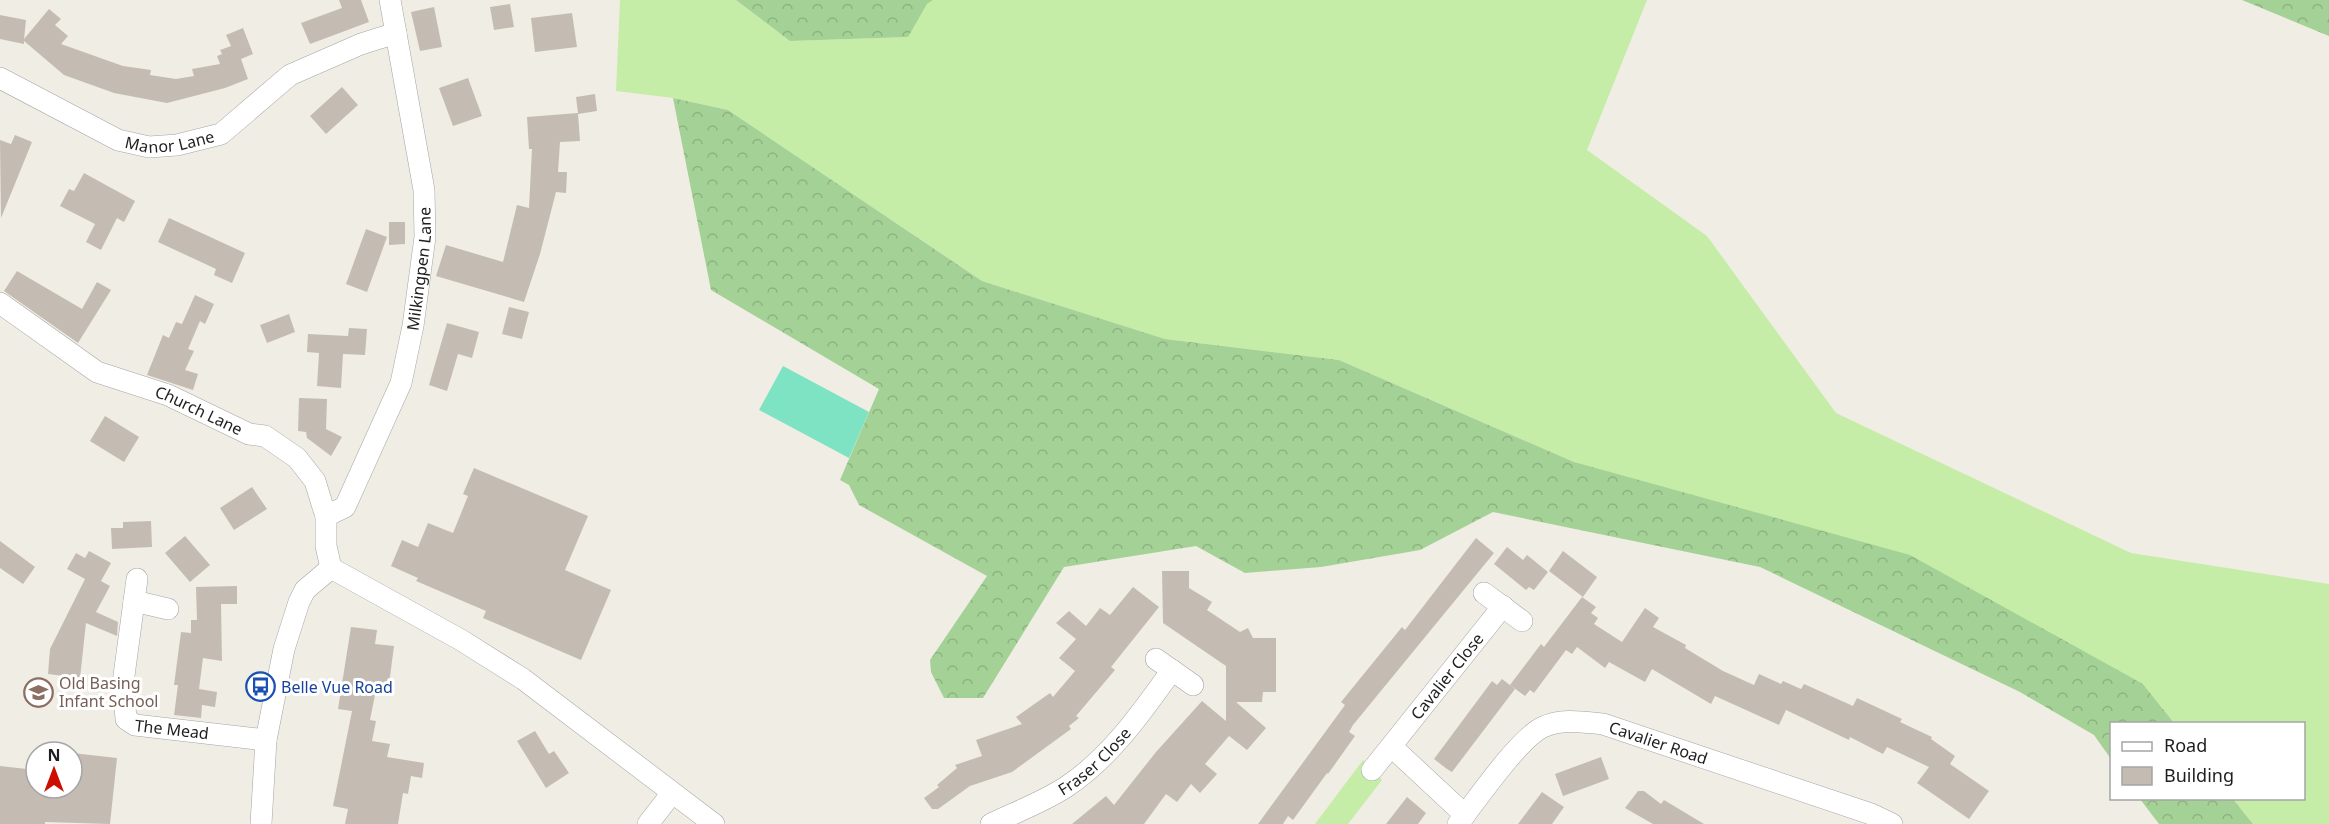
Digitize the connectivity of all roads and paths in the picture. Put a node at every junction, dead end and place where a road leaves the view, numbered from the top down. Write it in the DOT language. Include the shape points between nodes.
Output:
graph roads {
  1 [pos="390,0"];
  2 [pos="396,33"];
  3 [pos="0,78"];
  4 [pos="0,303"];
  5 [pos="326,516"];
  6 [pos="331,568"];
  7 [pos="137,579"];
  8 [pos="1484,593"];
  9 [pos="134,601"];
  10 [pos="1503,606"];
  11 [pos="168,609"];
  12 [pos="1522,621"];
  13 [pos="1193,685"];
  14 [pos="266,740"];
  15 [pos="1392,747"];
  16 [pos="1372,770"];
  17 [pos="672,792"];
  18 [pos="1461,820"];
  19 [pos="261,824"];
  20 [pos="648,824"];
  21 [pos="714,824"];
  22 [pos="991,824"];
  23 [pos="1892,824"];
  1 -- 2 [label="street, Milkingpen Lane"];
  2 -- 3 [label="street, Manor Lane" via="290,75 221,134 177,145 149,147 118,140"];
  2 -- 5 [label="street, Milkingpen Lane" via="424,190 425,237 420,282 401,383 345,507"];
  4 -- 5 [label="street, Church Lane" via="97,372 168,395 249,434 278,443 297,458 315,481"];
  5 -- 6 [label="street, Church Lane"];
  6 -- 14 [label="street" via="305,591 299,602 284,649"];
  6 -- 17 [label="street" via="523,679"];
  7 -- 9 [label="street, The Mead"];
  8 -- 10 [label="street"];
  9 -- 11 [label="street"];
  9 -- 14 [label="street, The Mead" via="123,683 126,719 135,725"];
  10 -- 12 [label="street"];
  10 -- 15 [label="street, Cavalier Close"];
  13 -- 22 [label="street, Fraser Close" via="1164,664 1145,708 1088,771 1065,788"];
  14 -- 19 [label="street"];
  15 -- 16 [label="street, Cavalier Close"];
  15 -- 18 [label="street"];
  17 -- 20 [label="street"];
  17 -- 21 [label="street"];
  18 -- 23 [label="street, Cavalier Road" via="1520,745 1543,727 1571,721 1603,724"];
}
